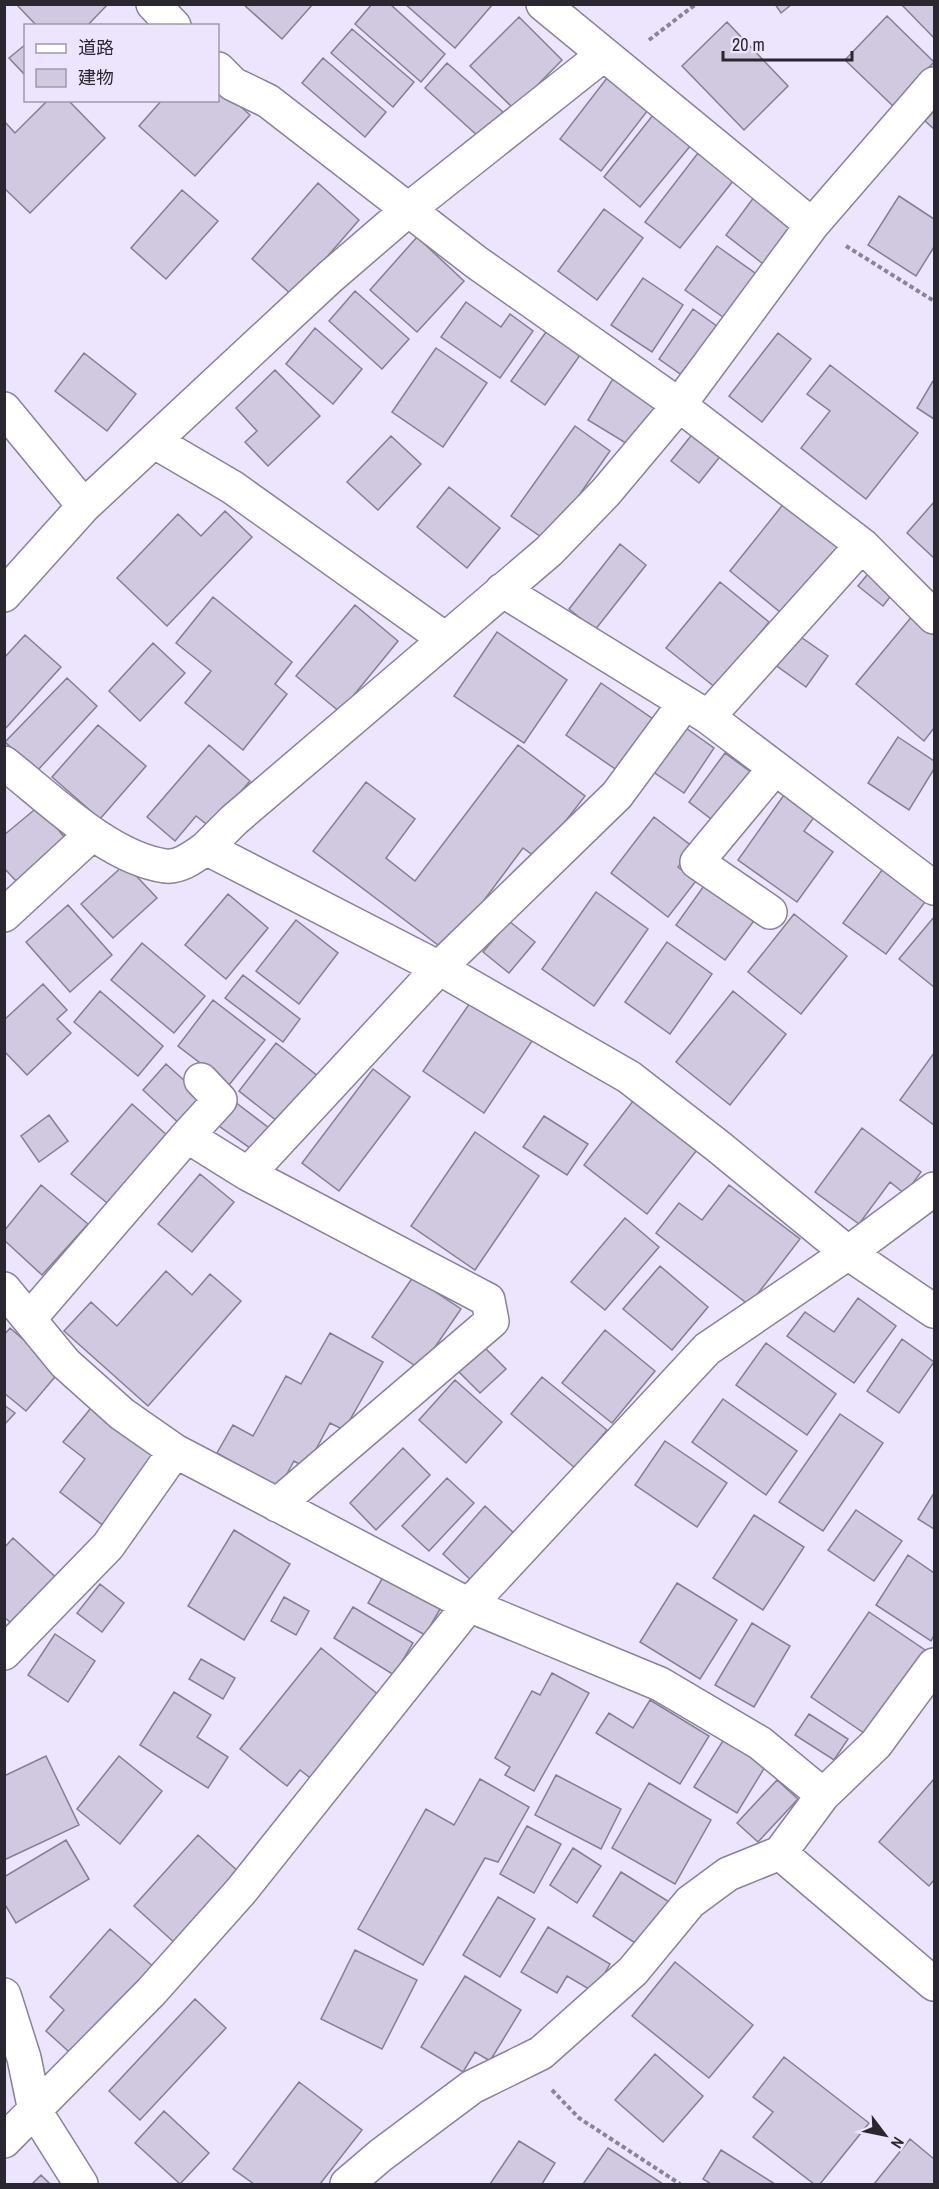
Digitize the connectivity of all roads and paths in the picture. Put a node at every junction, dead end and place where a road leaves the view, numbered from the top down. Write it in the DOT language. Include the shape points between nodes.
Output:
graph roads {
  1 [pos="153,4"];
  2 [pos="543,4"];
  3 [pos="696,4"];
  4 [pos="172,24"];
  5 [pos="609,61"];
  6 [pos="219,70"];
  7 [pos="934,84"];
  8 [pos="409,209"];
  9 [pos="812,225"];
  10 [pos="934,301"];
  11 [pos="679,405"];
  12 [pos="4,409"];
  13 [pos="155,442"];
  14 [pos="84,506"];
  15 [pos="862,544"];
  16 [pos="502,590"];
  17 [pos="4,595"];
  18 [pos="934,616"];
  19 [pos="445,639"];
  20 [pos="696,711"];
  21 [pos="4,763"];
  22 [pos="775,768"];
  23 [pos="92,834"];
  24 [pos="206,848"];
  25 [pos="934,888"];
  26 [pos="770,912"];
  27 [pos="4,915"];
  28 [pos="440,968"];
  29 [pos="201,1080"];
  30 [pos="188,1136"];
  31 [pos="248,1174"];
  32 [pos="934,1190"];
  33 [pos="848,1253"];
  34 [pos="4,1289"];
  35 [pos="934,1311"];
  36 [pos="30,1318"];
  37 [pos="175,1451"];
  38 [pos="277,1505"];
  39 [pos="470,1605"];
  40 [pos="4,1653"];
  41 [pos="934,1665"];
  42 [pos="823,1795"];
  43 [pos="780,1853"];
  44 [pos="934,1984"];
  45 [pos="4,1995"];
  46 [pos="525,2061"];
  47 [pos="35,2111"];
  48 [pos="4,2141"];
  49 [pos="81,2184"];
  50 [pos="347,2184"];
  51 [pos="680,2184"];
  1 -- 4 [label="street"];
  2 -- 5 [label="street"];
  3 -- 5 [label="path"];
  5 -- 8 [label="street"];
  5 -- 9 [label="street"];
  6 -- 8 [label="street" via="232,84 268,101"];
  7 -- 9 [label="street"];
  8 -- 11 [label="street" via="476,262"];
  8 -- 13 [label="street" via="330,277"];
  9 -- 10 [label="path"];
  9 -- 11 [label="street"];
  11 -- 15 [label="street"];
  11 -- 16 [label="street" via="606,492 549,551"];
  12 -- 14 [label="street"];
  13 -- 14 [label="street"];
  13 -- 19 [label="street" via="232,487"];
  14 -- 17 [label="street"];
  15 -- 18 [label="street"];
  15 -- 20 [label="street"];
  16 -- 19 [label="street"];
  16 -- 20 [label="street"];
  19 -- 24 [label="street"];
  20 -- 22 [label="street"];
  20 -- 28 [label="street" via="617,795"];
  21 -- 23 [label="street"];
  22 -- 25 [label="street"];
  22 -- 26 [label="street" via="697,862"];
  23 -- 24 [label="street" via="122,852 167,867 188,861"];
  23 -- 27 [label="street"];
  24 -- 28 [label="street"];
  28 -- 31 [label="street"];
  28 -- 33 [label="street" via="629,1077"];
  29 -- 30 [label="street" via="220,1100"];
  30 -- 31 [label="street"];
  30 -- 36 [label="street"];
  31 -- 38 [label="street" via="488,1300 492,1321"];
  32 -- 33 [label="street"];
  33 -- 35 [label="street"];
  33 -- 39 [label="street" via="707,1349"];
  34 -- 36 [label="street"];
  36 -- 37 [label="street" via="73,1370 122,1414"];
  37 -- 38 [label="street"];
  37 -- 40 [label="street" via="108,1546"];
  38 -- 39 [label="street"];
  39 -- 42 [label="street" via="660,1683 760,1743"];
  39 -- 47 [label="street" via="241,1892"];
  41 -- 42 [label="street" via="876,1744"];
  42 -- 43 [label="street"];
  43 -- 44 [label="street"];
  43 -- 46 [label="street" via="728,1874 690,1902 633,1971 541,2053"];
  45 -- 47 [label="street" via="24,2058"];
  46 -- 50 [label="street" via="472,2087"];
  46 -- 51 [label="path" via="579,2118"];
  47 -- 48 [label="street"];
  47 -- 49 [label="street"];
}
